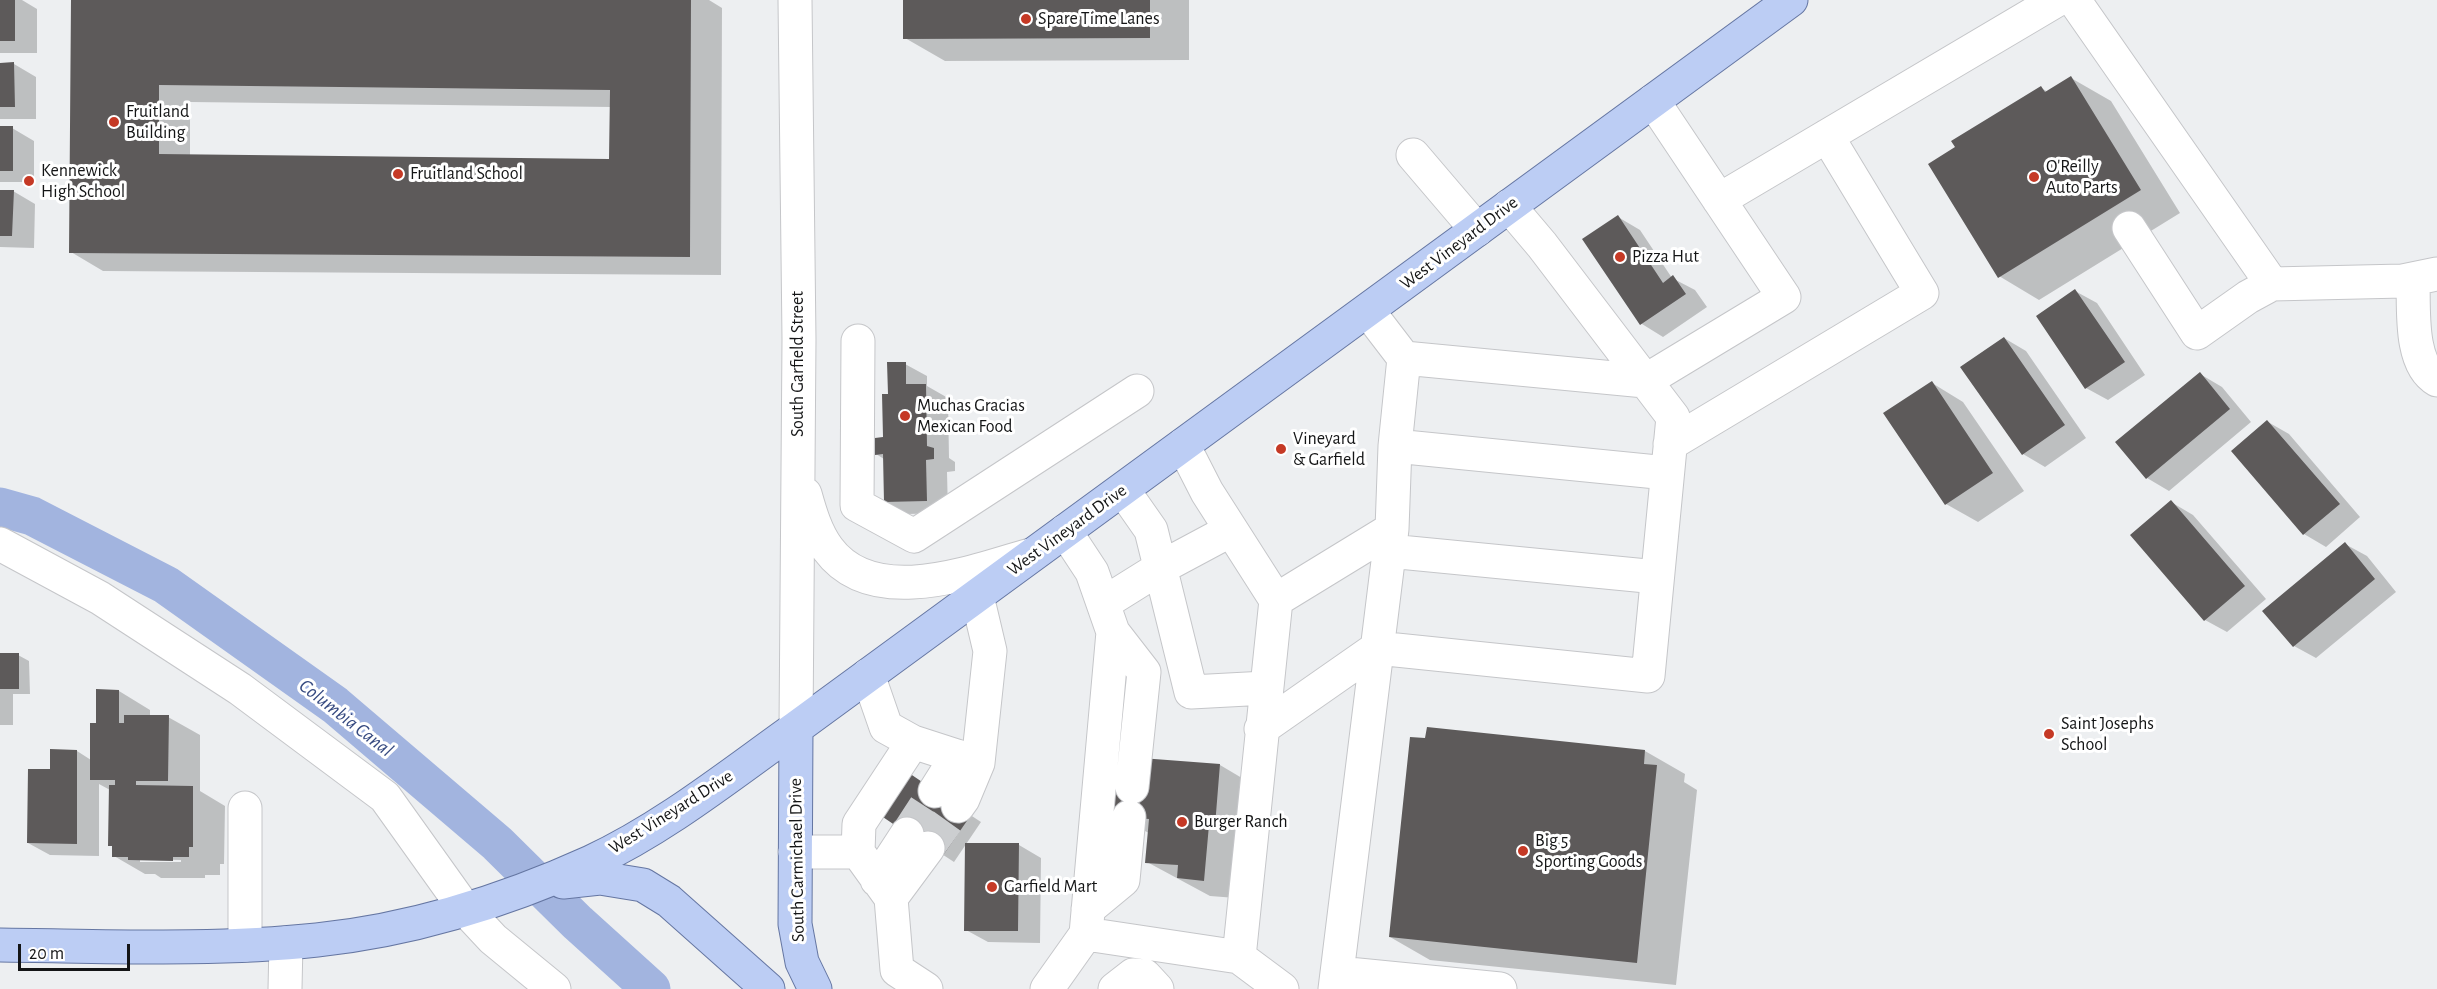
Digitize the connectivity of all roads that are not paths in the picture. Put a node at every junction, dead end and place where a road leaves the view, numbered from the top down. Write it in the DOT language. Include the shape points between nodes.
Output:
graph roads {
  1 [pos="795,0"];
  2 [pos="1791,0"];
  3 [pos="2057,0"];
  4 [pos="2074,0"];
  5 [pos="1653,101"];
  6 [pos="1827,136"];
  7 [pos="1413,155"];
  8 [pos="1719,200"];
  9 [pos="1509,206"];
  10 [pos="2129,228"];
  11 [pos="1477,230"];
  12 [pos="2425,277"];
  13 [pos="2272,284"];
  14 [pos="1368,311"];
  15 [pos="858,341"];
  16 [pos="1404,358"];
  17 [pos="2437,380"];
  18 [pos="1645,381"];
  19 [pos="1137,391"];
  20 [pos="1183,446"];
  21 [pos="1395,446"];
  22 [pos="1669,459"];
  23 [pos="798,466"];
  24 [pos="1123,490"];
  25 [pos="1231,530"];
  26 [pos="1065,531"];
  27 [pos="1390,540"];
  28 [pos="0,544"];
  29 [pos="1034,554"];
  30 [pos="1160,568"];
  31 [pos="1657,577"];
  32 [pos="977,596"];
  33 [pos="1276,600"];
  34 [pos="1109,617"];
  35 [pos="1377,648"];
  36 [pos="868,675"];
  37 [pos="1266,688"];
  38 [pos="796,728"];
  39 [pos="1261,729"];
  40 [pos="913,742"];
  41 [pos="967,760"];
  42 [pos="946,798"];
  43 [pos="245,808"];
  44 [pos="917,841"];
  45 [pos="795,852"];
  46 [pos="858,852"];
  47 [pos="567,876"];
  48 [pos="884,889"];
  49 [pos="465,909"];
  50 [pos="1087,922"];
  51 [pos="286,943"];
  52 [pos="0,945"];
  53 [pos="245,945"];
  54 [pos="1239,957"];
  55 [pos="890,980"];
  56 [pos="1337,981"];
  57 [pos="285,989"];
  58 [pos="554,989"];
  59 [pos="768,989"];
  60 [pos="814,989"];
  61 [pos="926,989"];
  62 [pos="1047,989"];
  63 [pos="1115,989"];
  64 [pos="1157,989"];
  65 [pos="1282,989"];
  66 [pos="1500,989"];
  1 -- 23 [label="street, South Garfield Street"];
  2 -- 5 [label="main road, West Vineyard Drive"];
  3 -- 6 [label="street"];
  4 -- 13 [label="street"];
  5 -- 8 [label="street"];
  5 -- 9 [label="main road, West Vineyard Drive"];
  6 -- 8 [label="street"];
  6 -- 22 [label="street" via="1922,292"];
  7 -- 11 [label="street"];
  8 -- 18 [label="street" via="1784,297"];
  9 -- 11 [label="main road, West Vineyard Drive"];
  9 -- 18 [label="street"];
  10 -- 13 [label="street" via="2198,333"];
  11 -- 14 [label="main road, West Vineyard Drive"];
  12 -- 13 [label="street"];
  12 -- 17 [label="street" via="2415,335 2425,368"];
  14 -- 16 [label="street"];
  14 -- 20 [label="main road, West Vineyard Drive"];
  15 -- 19 [label="street" via="857,505 914,536"];
  16 -- 18 [label="street"];
  16 -- 21 [label="street"];
  18 -- 22 [label="street" via="1673,417"];
  20 -- 24 [label="main road, West Vineyard Drive"];
  20 -- 25 [label="street"];
  21 -- 22 [label="street"];
  21 -- 27 [label="street"];
  22 -- 31 [label="street"];
  23 -- 29 [label="street" via="818,531 828,549 849,569 862,575 895,582 935,580"];
  23 -- 38 [label="street, South Garfield Street"];
  24 -- 26 [label="main road, West Vineyard Drive"];
  24 -- 30 [label="street" via="1151,530"];
  25 -- 30 [label="street"];
  25 -- 33 [label="street"];
  26 -- 29 [label="main road, West Vineyard Drive"];
  26 -- 34 [label="street" via="1092,572"];
  27 -- 31 [label="street"];
  27 -- 33 [label="street"];
  27 -- 35 [label="street"];
  28 -- 49 [label="street" via="99,598 240,689 385,797"];
  29 -- 32 [label="main road, West Vineyard Drive"];
  30 -- 34 [label="street"];
  30 -- 37 [label="street" via="1191,692"];
  31 -- 35 [label="street" via="1648,676"];
  32 -- 36 [label="main road, West Vineyard Drive"];
  32 -- 41 [label="street" via="990,651"];
  33 -- 37 [label="street"];
  34 -- 50 [label="street"];
  34 -- 50 [label="street" via="1144,672 1123,880"];
  35 -- 39 [label="street"];
  35 -- 56 [label="street"];
  36 -- 38 [label="main road, West Vineyard Drive"];
  36 -- 40 [label="street" via="886,727"];
  37 -- 39 [label="street"];
  38 -- 45 [label="main road, South Carmichael Drive"];
  38 -- 47 [label="main road, West Vineyard Drive" via="677,812"];
  39 -- 54 [label="street"];
  40 -- 41 [label="street"];
  40 -- 46 [label="street" via="859,824"];
  41 -- 42 [label="street" via="963,799"];
  43 -- 53 [label="street"];
  44 -- 48 [label="street"];
  45 -- 46 [label="street"];
  45 -- 60 [label="main road, South Carmichael Drive" via="797,942"];
  46 -- 48 [label="street"];
  47 -- 49 [label="main road"];
  47 -- 59 [label="main road" via="621,880 656,891"];
  48 -- 55 [label="street"];
  49 -- 51 [label="main road" via="395,927"];
  49 -- 58 [label="street" via="493,939"];
  50 -- 54 [label="street"];
  50 -- 62 [label="street"];
  51 -- 53 [label="main road"];
  51 -- 57 [label="street"];
  52 -- 53 [label="main road"];
  54 -- 65 [label="street"];
  55 -- 61 [label="street"];
  56 -- 66 [label="street"];
  63 -- 64 [label="street" via="1133,975 1145,976"];
}
